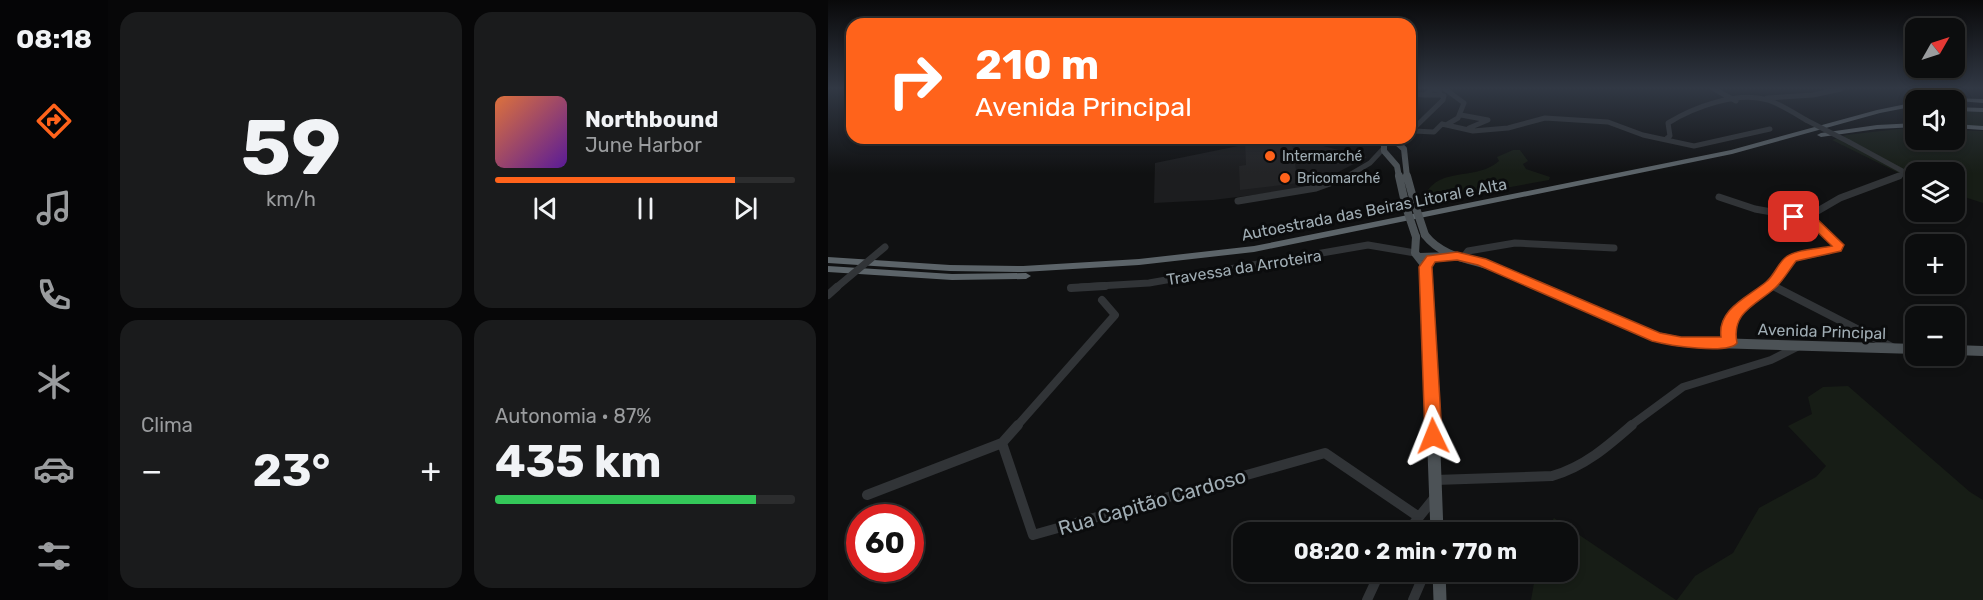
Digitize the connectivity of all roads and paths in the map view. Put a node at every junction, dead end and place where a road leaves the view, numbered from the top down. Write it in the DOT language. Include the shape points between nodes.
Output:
graph roads {
  1 [pos="1438,117"];
  2 [pos="1457,117"];
  3 [pos="1472,117"];
  4 [pos="1678,117"];
  5 [pos="1800,117"];
  6 [pos="1858,117"];
  7 [pos="1886,117"];
  8 [pos="1444,124"];
  9 [pos="1905,126"];
  10 [pos="1965,127"];
  11 [pos="1770,129"];
  12 [pos="1983,129"];
  13 [pos="1468,131"];
  14 [pos="1416,132"];
  15 [pos="1821,135"];
  16 [pos="1667,138"];
  17 [pos="1383,144"];
  18 [pos="1384,144"];
  19 [pos="1400,144"];
  20 [pos="1404,157"];
  21 [pos="1391,159"];
  22 [pos="1375,160"];
  23 [pos="1719,197"];
  24 [pos="1238,201"];
  25 [pos="1410,206"];
  26 [pos="1811,219"];
  27 [pos="1421,236"];
  28 [pos="892,241"];
  29 [pos="1436,247"];
  30 [pos="1614,248"];
  31 [pos="1417,253"];
  32 [pos="1460,257"];
  33 [pos="828,260"];
  34 [pos="1431,261"];
  35 [pos="828,269"];
  36 [pos="1771,285"];
  37 [pos="1071,288"];
  38 [pos="828,295"];
  39 [pos="1102,300"];
  40 [pos="1730,343"];
  41 [pos="1774,345"];
  42 [pos="1799,346"];
  43 [pos="1895,348"];
  44 [pos="1905,348"];
  45 [pos="1965,350"];
  46 [pos="1983,351"];
  47 [pos="1779,359"];
  48 [pos="1002,443"];
  49 [pos="1435,480"];
  50 [pos="867,495"];
  51 [pos="1436,495"];
  52 [pos="1419,517"];
  53 [pos="1415,522"];
  54 [pos="1436,522"];
  55 [pos="1375,582"];
  56 [pos="1421,582"];
  57 [pos="1439,582"];
  58 [pos="1367,600"];
  59 [pos="1413,600"];
  60 [pos="1440,600"];
  1 -- 8 [label="street"];
  2 -- 8 [label="street"];
  3 -- 13 [label="street" via="1488,120"];
  4 -- 16 [label="street" via="1668,123"];
  5 -- 26 [label="street, bridge" via="1906,173 1840,198 1818,209 1809,216"];
  6 -- 33 [label="highway, Autoestrada das Beiras Litoral e Alta" via="1732,152 1254,249 1023,269"];
  7 -- 15 [label="highway, Autoestrada das Beiras Litoral e Alta"];
  8 -- 13 [label="street"];
  8 -- 14 [label="street" via="1434,132"];
  9 -- 15 [label="highway"];
  10 -- 12 [label="highway"];
  11 -- 16 [label="street" via="1694,146"];
  13 -- 16 [label="street" via="1508,128 1550,118 1608,122 1643,135"];
  15 -- 35 [label="highway, Autoestrada das Beiras Litoral e Alta" via="1378,232 1209,261 1021,276 952,277"];
  17 -- 22 [label="street"];
  18 -- 21 [label="main road"];
  19 -- 20 [label="main road"];
  20 -- 21 [label="main road"];
  20 -- 25 [label="main road"];
  21 -- 22 [label="street"];
  21 -- 25 [label="main road" via="1398,166"];
  22 -- 24 [label="street" via="1332,182"];
  23 -- 26 [label="street" via="1755,209"];
  25 -- 27 [label="main road, bridge"];
  26 -- 36 [label="street" via="1838,245 1791,259"];
  27 -- 29 [label="main road"];
  27 -- 31 [label="main road"];
  28 -- 38 [label="street, bridge"];
  29 -- 31 [label="main road" via="1425,244"];
  29 -- 32 [label="main road, Avenida Principal"];
  29 -- 34 [label="main road" via="1440,255"];
  30 -- 32 [label="street" via="1515,243 1468,251"];
  31 -- 34 [label="main road"];
  31 -- 37 [label="street, Travessa da Arroteira" via="1368,245 1149,283"];
  32 -- 34 [label="main road, Avenida Principal"];
  32 -- 40 [label="main road, Avenida Principal" via="1496,267 1657,337 1681,342"];
  34 -- 49 [label="main road"];
  36 -- 40 [label="street" via="1735,313 1727,331"];
  36 -- 43 [label="street"];
  39 -- 48 [label="street" via="1115,315"];
  40 -- 41 [label="main road, Avenida Principal"];
  41 -- 42 [label="main road, Avenida Principal"];
  41 -- 47 [label="street"];
  42 -- 43 [label="main road, Avenida Principal"];
  42 -- 47 [label="street"];
  43 -- 44 [label="main road, Avenida Principal"];
  45 -- 46 [label="main road"];
  47 -- 49 [label="street" via="1683,387 1571,472"];
  48 -- 50 [label="street"];
  48 -- 52 [label="street, Rua Capitão Cardoso" via="1034,535 1102,519 1325,453"];
  49 -- 51 [label="main road"];
  51 -- 52 [label="street"];
  51 -- 54 [label="main road"];
  52 -- 53 [label="street"];
  55 -- 58 [label="street"];
  56 -- 59 [label="street"];
  57 -- 60 [label="main road"];
}
